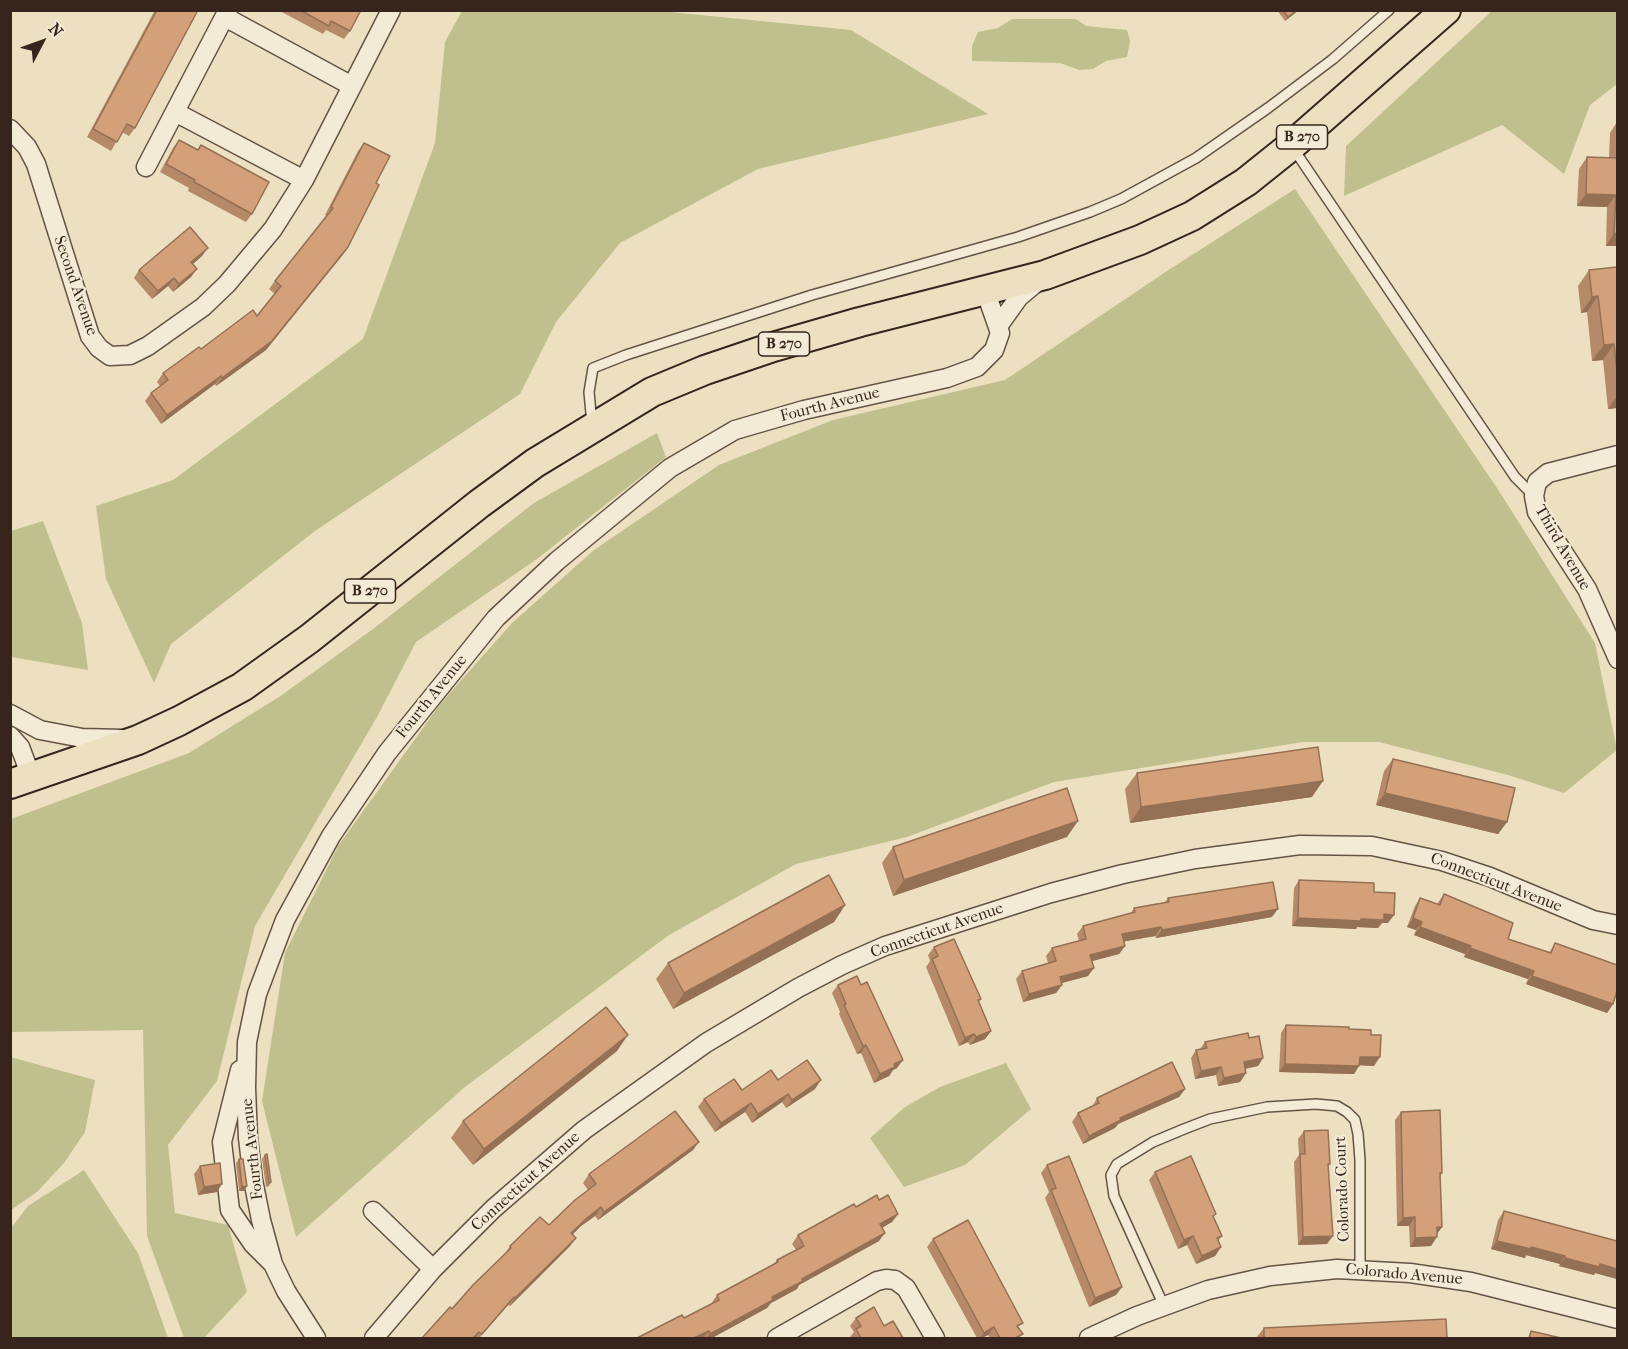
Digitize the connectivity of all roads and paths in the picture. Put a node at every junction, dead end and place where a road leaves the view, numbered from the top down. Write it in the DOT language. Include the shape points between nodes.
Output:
graph roads {
  1 [pos="391,10"];
  2 [pos="1389,10"];
  3 [pos="1446,10"];
  4 [pos="226,14"];
  5 [pos="352,86"];
  6 [pos="175,112"];
  7 [pos="10,129"];
  8 [pos="1292,146"];
  9 [pos="146,167"];
  10 [pos="304,180"];
  11 [pos="1045,275"];
  12 [pos="985,290"];
  13 [pos="999,325"];
  14 [pos="592,426"];
  15 [pos="1617,455"];
  16 [pos="1533,496"];
  17 [pos="1617,659"];
  18 [pos="10,714"];
  19 [pos="10,736"];
  20 [pos="138,740"];
  21 [pos="19,781"];
  22 [pos="1617,925"];
  23 [pos="247,1042"];
  24 [pos="373,1211"];
  25 [pos="273,1264"];
  26 [pos="433,1269"];
  27 [pos="1360,1270"];
  28 [pos="1164,1306"];
  29 [pos="1617,1319"];
  30 [pos="315,1338"];
  31 [pos="374,1338"];
  32 [pos="777,1338"];
  33 [pos="935,1338"];
  34 [pos="1089,1338"];
  1 -- 5 [label="street, Second Avenue"];
  2 -- 14 [label="lane" via="1268,108 1196,158 1121,199 1018,237 812,295 593,368 589,392"];
  3 -- 8 [label="main road, B 270"];
  4 -- 5 [label="street"];
  4 -- 6 [label="street"];
  5 -- 10 [label="street, Second Avenue"];
  6 -- 9 [label="street"];
  6 -- 10 [label="street"];
  7 -- 10 [label="street, Second Avenue" via="36,164 90,336 110,356 130,355 148,346 203,307 254,255"];
  8 -- 11 [label="main road, B 270" via="1246,182 1192,216"];
  8 -- 16 [label="lane" via="1515,477"];
  11 -- 12 [label="main road, B 270"];
  11 -- 13 [label="street, Fourth Avenue" via="1019,297"];
  12 -- 13 [label="street"];
  12 -- 14 [label="main road, B 270" via="773,347 715,367 652,392"];
  13 -- 23 [label="street, Fourth Avenue" via="998,343 977,367 735,430 680,463 557,561 496,618 387,753 331,836 285,920 256,994"];
  14 -- 20 [label="main road, B 270" via="479,504 274,665 212,704"];
  15 -- 16 [label="street, Third Avenue" via="1548,473 1537,482"];
  16 -- 17 [label="street, Third Avenue" via="1538,512 1587,589"];
  18 -- 20 [label="street" via="40,730 82,738"];
  19 -- 21 [label="street" via="26,763"];
  20 -- 21 [label="main road, B 270"];
  22 -- 26 [label="street, Connecticut Avenue" via="1593,920 1442,861 1372,846 1300,845 1251,850 1123,874 1051,893 885,946 750,1016 584,1130 493,1209"];
  23 -- 25 [label="street, Fourth Avenue" via="251,1159"];
  23 -- 25 [label="street" via="222,1142 230,1210"];
  24 -- 26 [label="street"];
  25 -- 30 [label="street, Fourth Avenue"];
  26 -- 31 [label="street, Connecticut Avenue"];
  27 -- 28 [label="street, Colorado Avenue" via="1270,1276 1208,1290"];
  27 -- 28 [label="lane, Colorado Court" via="1360,1160 1354,1119 1337,1106 1267,1107 1210,1119 1184,1129 1131,1154 1114,1169 1114,1196"];
  27 -- 29 [label="street, Colorado Avenue" via="1471,1282"];
  28 -- 34 [label="street, Colorado Avenue"];
  32 -- 33 [label="street" via="886,1279 902,1283"];
}
